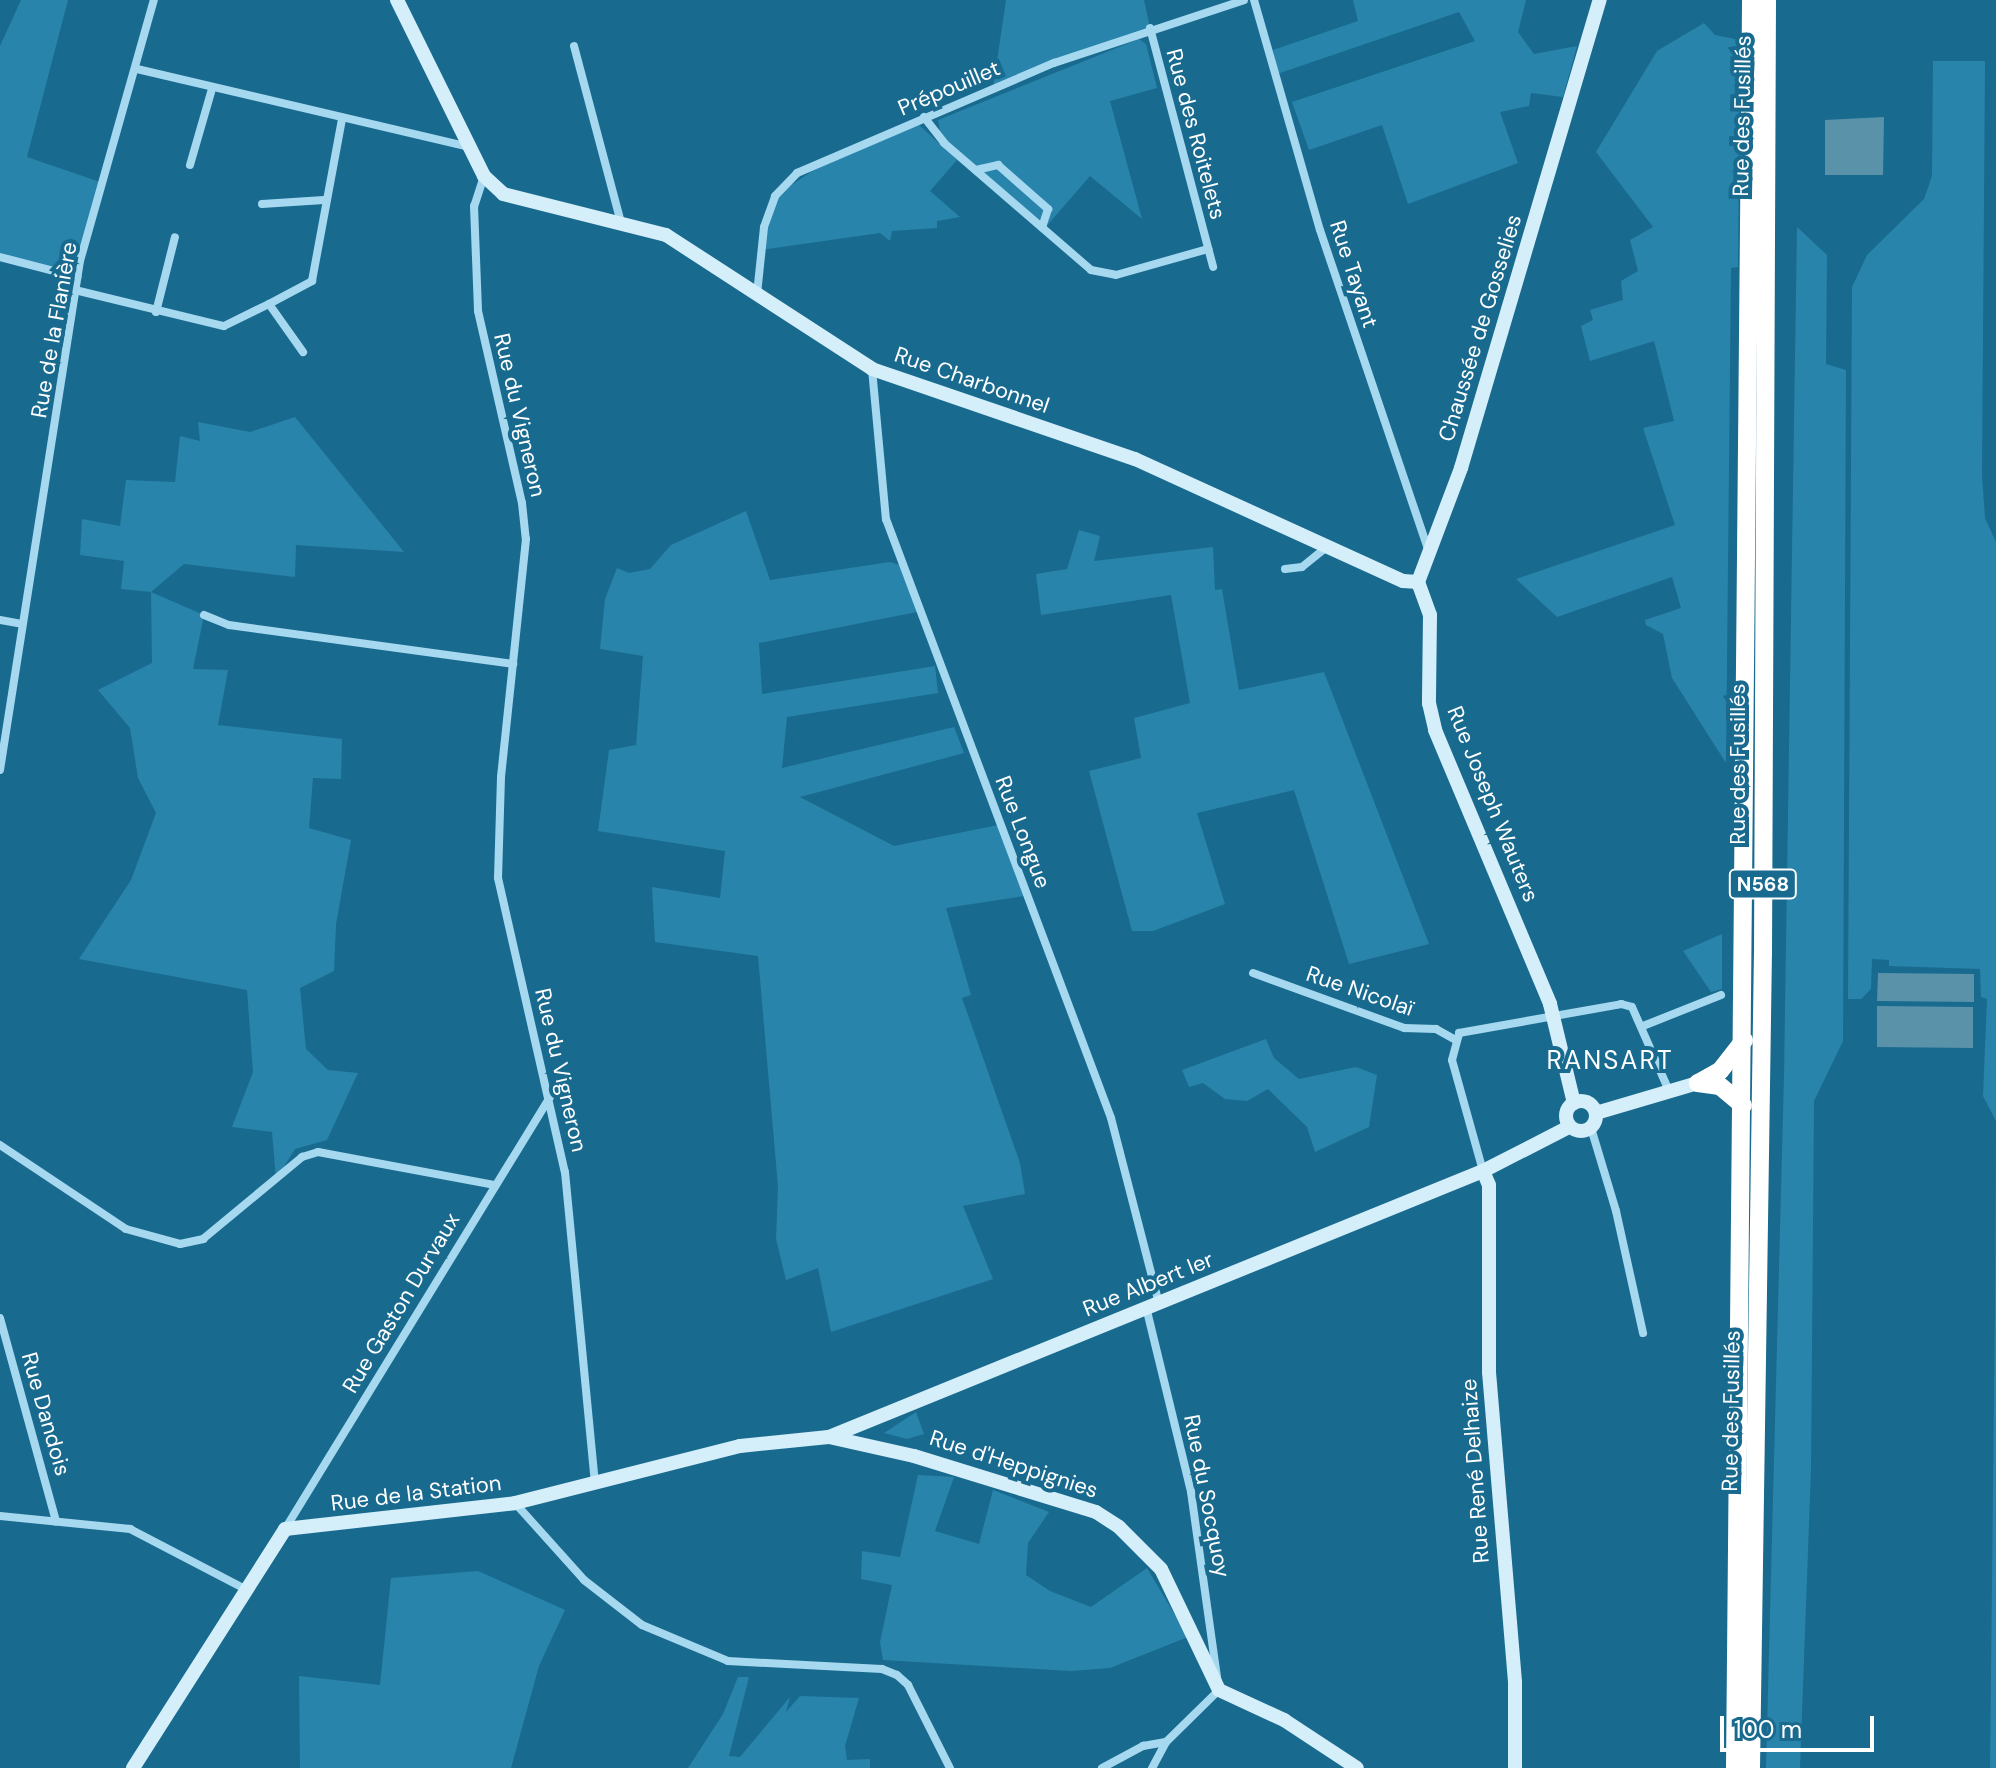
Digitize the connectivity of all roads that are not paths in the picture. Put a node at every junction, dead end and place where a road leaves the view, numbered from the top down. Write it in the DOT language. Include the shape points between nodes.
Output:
graph roads {
  1 [pos="154,0"];
  2 [pos="397,0"];
  3 [pos="1244,0"];
  4 [pos="1254,0"];
  5 [pos="1600,0"];
  6 [pos="1751,0"];
  7 [pos="1767,0"];
  8 [pos="1150,28"];
  9 [pos="574,46"];
  10 [pos="137,69"];
  11 [pos="212,89"];
  12 [pos="924,117"];
  13 [pos="342,119"];
  14 [pos="470,147"];
  15 [pos="190,165"];
  16 [pos="976,170"];
  17 [pos="484,176"];
  18 [pos="324,200"];
  19 [pos="262,204"];
  20 [pos="621,223"];
  21 [pos="1042,227"];
  22 [pos="175,237"];
  23 [pos="1208,249"];
  24 [pos="0,257"];
  25 [pos="1213,267"];
  26 [pos="77,277"];
  27 [pos="79,291"];
  28 [pos="757,295"];
  29 [pos="269,304"];
  30 [pos="156,312"];
  31 [pos="303,352"];
  32 [pos="872,369"];
  33 [pos="1327,547"];
  34 [pos="1430,556"];
  35 [pos="1285,569"];
  36 [pos="1418,582"];
  37 [pos="204,615"];
  38 [pos="0,620"];
  39 [pos="22,624"];
  40 [pos="513,664"];
  41 [pos="0,770"];
  42 [pos="1253,973"];
  43 [pos="1721,995"];
  44 [pos="1554,1018"];
  45 [pos="1643,1026"];
  46 [pos="1454,1039"];
  47 [pos="1744,1040"];
  48 [pos="1698,1083"];
  49 [pos="1669,1091"];
  50 [pos="550,1097"];
  51 [pos="1574,1103"];
  52 [pos="1743,1105"];
  53 [pos="1596,1113"];
  54 [pos="1569,1127"];
  55 [pos="1591,1128"];
  56 [pos="0,1145"];
  57 [pos="1483,1171"];
  58 [pos="494,1185"];
  59 [pos="1153,1308"];
  60 [pos="0,1318"];
  61 [pos="1643,1333"];
  62 [pos="829,1437"];
  63 [pos="595,1486"];
  64 [pos="515,1503"];
  65 [pos="0,1516"];
  66 [pos="56,1521"];
  67 [pos="285,1529"];
  68 [pos="247,1590"];
  69 [pos="1219,1690"];
  70 [pos="1166,1742"];
  71 [pos="133,1768"];
  72 [pos="950,1768"];
  73 [pos="1102,1768"];
  74 [pos="1152,1768"];
  75 [pos="1357,1768"];
  76 [pos="1515,1768"];
  77 [pos="1735,1768"];
  78 [pos="1751,1768"];
  1 -- 10 [label="street, Rue de la Flanière"];
  2 -- 14 [label="street"];
  3 -- 8 [label="street, Prépouillet"];
  4 -- 34 [label="street, Rue Tayant" via="1320,230"];
  5 -- 34 [label="street, Chaussée de Gosselies"];
  6 -- 47 [label="highway, Rue des Fusillés / N568"];
  7 -- 78 [label="highway, Rue des Fusillés / N568" via="1763,969"];
  8 -- 12 [label="street, Prépouillet"];
  8 -- 23 [label="street, Rue des Roitelets"];
  9 -- 20 [label="street"];
  10 -- 11 [label="street"];
  10 -- 26 [label="street, Rue de la Flanière"];
  11 -- 13 [label="street"];
  11 -- 15 [label="street"];
  12 -- 16 [label="street, Rue des Roitelets"];
  12 -- 28 [label="street, Prépouillet" via="797,173 775,196 764,227"];
  13 -- 14 [label="street"];
  13 -- 18 [label="street"];
  14 -- 17 [label="street"];
  16 -- 21 [label="street, Rue des Roitelets"];
  16 -- 21 [label="street" via="998,165 1048,209"];
  17 -- 20 [label="street, Rue Charbonnel" via="503,194"];
  17 -- 40 [label="street, Rue du Vigneron" via="474,206 478,311 526,539"];
  18 -- 19 [label="street"];
  18 -- 29 [label="street" via="312,281"];
  20 -- 28 [label="street, Rue Charbonnel" via="666,235"];
  21 -- 23 [label="street, Rue des Roitelets" via="1091,270 1105,275"];
  22 -- 30 [label="street"];
  23 -- 25 [label="street, Rue des Roitelets"];
  24 -- 26 [label="street"];
  26 -- 27 [label="street, Rue de la Flanière"];
  27 -- 30 [label="street"];
  27 -- 39 [label="street, Rue de la Flanière"];
  28 -- 32 [label="street, Rue Charbonnel"];
  29 -- 30 [label="street" via="224,326"];
  29 -- 31 [label="street"];
  32 -- 33 [label="street, Rue Charbonnel" via="1135,459"];
  32 -- 59 [label="street, Rue Longue" via="886,519 1111,1118"];
  33 -- 35 [label="street" via="1302,567"];
  33 -- 36 [label="street, Rue Charbonnel" via="1403,581"];
  34 -- 36 [label="street"];
  36 -- 44 [label="street, Rue Joseph Wauters" via="1430,615 1429,703 1435,730"];
  37 -- 40 [label="street" via="229,625"];
  38 -- 39 [label="street"];
  39 -- 41 [label="street, Rue de la Flanière"];
  40 -- 50 [label="street, Rue du Vigneron" via="498,878"];
  42 -- 46 [label="street, Rue Nicolaï" via="1404,1028 1436,1029"];
  43 -- 45 [label="street"];
  44 -- 45 [label="street" via="1621,1004 1632,1007"];
  44 -- 46 [label="street" via="1471,1030"];
  44 -- 51 [label="street, Rue Joseph Wauters"];
  45 -- 49 [label="street"];
  46 -- 57 [label="street" via="1454,1068"];
  47 -- 48 [label="highway" via="1720,1071"];
  47 -- 52 [label="highway, Rue des Fusillés / N568"];
  48 -- 49 [label="street"];
  48 -- 52 [label="highway" via="1720,1086"];
  49 -- 53 [label="street"];
  50 -- 58 [label="street, Rue Gaston Durvaux"];
  50 -- 63 [label="street, Rue du Vigneron" via="565,1172"];
  51 -- 53 [label="street" via="1590,1104"];
  51 -- 54 [label="street" via="1566,1114"];
  52 -- 77 [label="highway, Rue des Fusillés / N568"];
  53 -- 55 [label="street"];
  54 -- 55 [label="street" via="1580,1132"];
  54 -- 57 [label="street, Rue Albert Ier"];
  55 -- 61 [label="street"];
  56 -- 58 [label="street" via="126,1229 180,1244 203,1239 302,1157 318,1152"];
  57 -- 59 [label="street, Rue Albert Ier"];
  57 -- 76 [label="street, Rue René Delhaize" via="1489,1185 1489,1372 1515,1682"];
  58 -- 67 [label="street, Rue Gaston Durvaux"];
  59 -- 62 [label="street, Rue Albert Ier"];
  59 -- 69 [label="street, Rue du Socquoy" via="1191,1492"];
  60 -- 66 [label="street, Rue Dandois"];
  62 -- 63 [label="street, Rue de la Station" via="740,1446"];
  62 -- 69 [label="street, Rue d'Heppignies" via="927,1460 1096,1512 1123,1530 1161,1569"];
  63 -- 64 [label="street, Rue de la Station"];
  64 -- 67 [label="street, Rue de la Station"];
  64 -- 72 [label="street" via="584,1580 642,1625 728,1661 882,1669 897,1675 908,1685"];
  65 -- 66 [label="street"];
  66 -- 68 [label="street" via="130,1529"];
  67 -- 68 [label="street"];
  68 -- 71 [label="street"];
  69 -- 70 [label="street"];
  69 -- 75 [label="street" via="1284,1720"];
  70 -- 73 [label="street" via="1143,1746"];
  70 -- 74 [label="street"];
}
